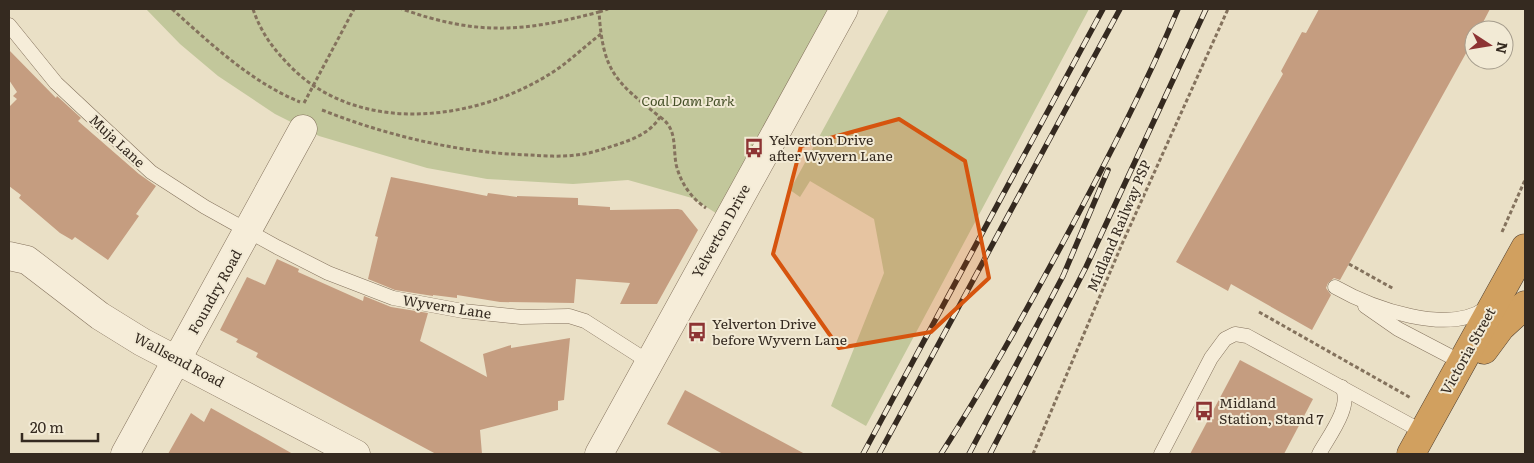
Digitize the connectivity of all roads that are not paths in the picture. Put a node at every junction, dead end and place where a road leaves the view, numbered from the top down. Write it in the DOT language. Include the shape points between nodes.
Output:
graph roads {
  1 [pos="844,9"];
  2 [pos="9,25"];
  3 [pos="309,112"];
  4 [pos="248,231"];
  5 [pos="1525,248"];
  6 [pos="9,256"];
  7 [pos="1335,287"];
  8 [pos="1502,291"];
  9 [pos="1355,298"];
  10 [pos="1525,306"];
  11 [pos="178,359"];
  12 [pos="649,362"];
  13 [pos="1466,365"];
  14 [pos="1342,387"];
  15 [pos="1417,443"];
  16 [pos="126,454"];
  17 [pos="356,454"];
  18 [pos="599,454"];
  19 [pos="1161,454"];
  20 [pos="1319,454"];
  1 -- 12 [label="street, Yelverton Drive"];
  2 -- 4 [label="lane, Muja Lane" via="56,83 151,172"];
  3 -- 4 [label="street, Foundry Road"];
  4 -- 11 [label="street, Foundry Road"];
  4 -- 12 [label="lane, Wyvern Lane" via="328,272 393,298 463,311 521,317 569,316 585,320"];
  5 -- 8 [label="highway, Victoria Street"];
  6 -- 11 [label="street, Wallsend Road" via="27,260 100,316"];
  7 -- 9 [label="lane"];
  8 -- 9 [label="lane" via="1473,316 1452,320 1436,320 1391,310"];
  8 -- 13 [label="highway, Victoria Street"];
  9 -- 13 [label="lane" via="1398,329"];
  10 -- 13 [label="highway"];
  11 -- 16 [label="street, Foundry Road"];
  11 -- 17 [label="street, Wallsend Road"];
  12 -- 18 [label="street, Yelverton Drive"];
  13 -- 15 [label="highway"];
  14 -- 15 [label="lane"];
  14 -- 19 [label="lane" via="1247,336 1235,334 1225,338 1211,358"];
  14 -- 20 [label="lane" via="1345,400 1342,410"];
}
